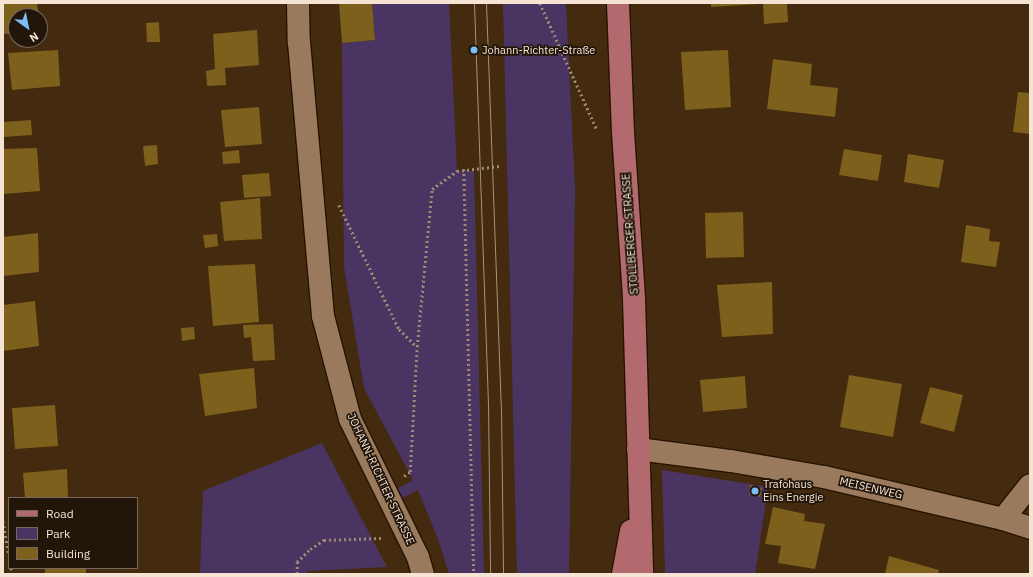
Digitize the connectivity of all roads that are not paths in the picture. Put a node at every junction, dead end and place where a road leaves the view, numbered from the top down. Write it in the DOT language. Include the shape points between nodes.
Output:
graph roads {
  1 [pos="298,3"];
  2 [pos="618,3"];
  3 [pos="639,458"];
  4 [pos="1030,485"];
  5 [pos="1003,519"];
  6 [pos="1030,528"];
  7 [pos="423,574"];
  8 [pos="623,574"];
  9 [pos="642,574"];
  1 -- 7 [label="street, JOHANN-RICHTER-STRASSE" via="299,42 323,316 350,419 418,557"];
  2 -- 3 [label="main road, STOLLBERGER STRASSE" via="634,299"];
  3 -- 5 [label="street, MEISENWEG" via="731,461 824,477"];
  3 -- 8 [label="main road, STOLLBERGER STRASSE" via="634,513"];
  3 -- 9 [label="main road, STOLLBERGER STRASSE"];
  4 -- 5 [label="street"];
  5 -- 6 [label="street, MEISENWEG"];
}
